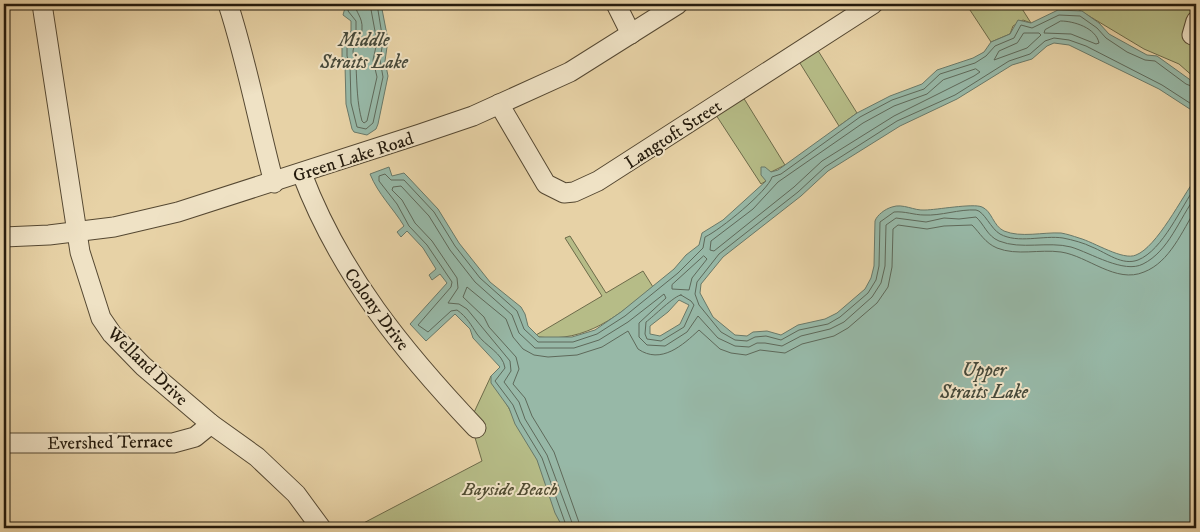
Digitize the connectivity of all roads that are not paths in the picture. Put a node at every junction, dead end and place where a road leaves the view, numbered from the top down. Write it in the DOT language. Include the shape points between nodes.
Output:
graph roads {
  1 [pos="42,4"];
  2 [pos="228,4"];
  3 [pos="616,4"];
  4 [pos="678,4"];
  5 [pos="873,4"];
  6 [pos="631,34"];
  7 [pos="499,104"];
  8 [pos="302,174"];
  9 [pos="274,183"];
  10 [pos="78,232"];
  11 [pos="4,237"];
  12 [pos="211,424"];
  13 [pos="476,428"];
  14 [pos="4,443"];
  15 [pos="321,528"];
  1 -- 10 [label="street, Welland Drive"];
  2 -- 9 [label="street"];
  3 -- 6 [label="street"];
  4 -- 6 [label="street, Green Lake Road"];
  5 -- 7 [label="street, Langtoft Street" via="622,167 574,192 556,191 546,184"];
  6 -- 7 [label="street, Green Lake Road" via="570,72"];
  7 -- 8 [label="street, Green Lake Road"];
  8 -- 9 [label="street, Green Lake Road"];
  8 -- 13 [label="street, Colony Drive" via="326,232 346,267 411,356"];
  9 -- 10 [label="street, Green Lake Road" via="178,212"];
  10 -- 11 [label="street, Green Lake Road"];
  10 -- 12 [label="street, Welland Drive" via="83,266 100,318 143,366"];
  12 -- 14 [label="street, Evershed Terrace" via="196,437 173,443"];
  12 -- 15 [label="street, Welland Drive" via="257,457 296,494"];
}
